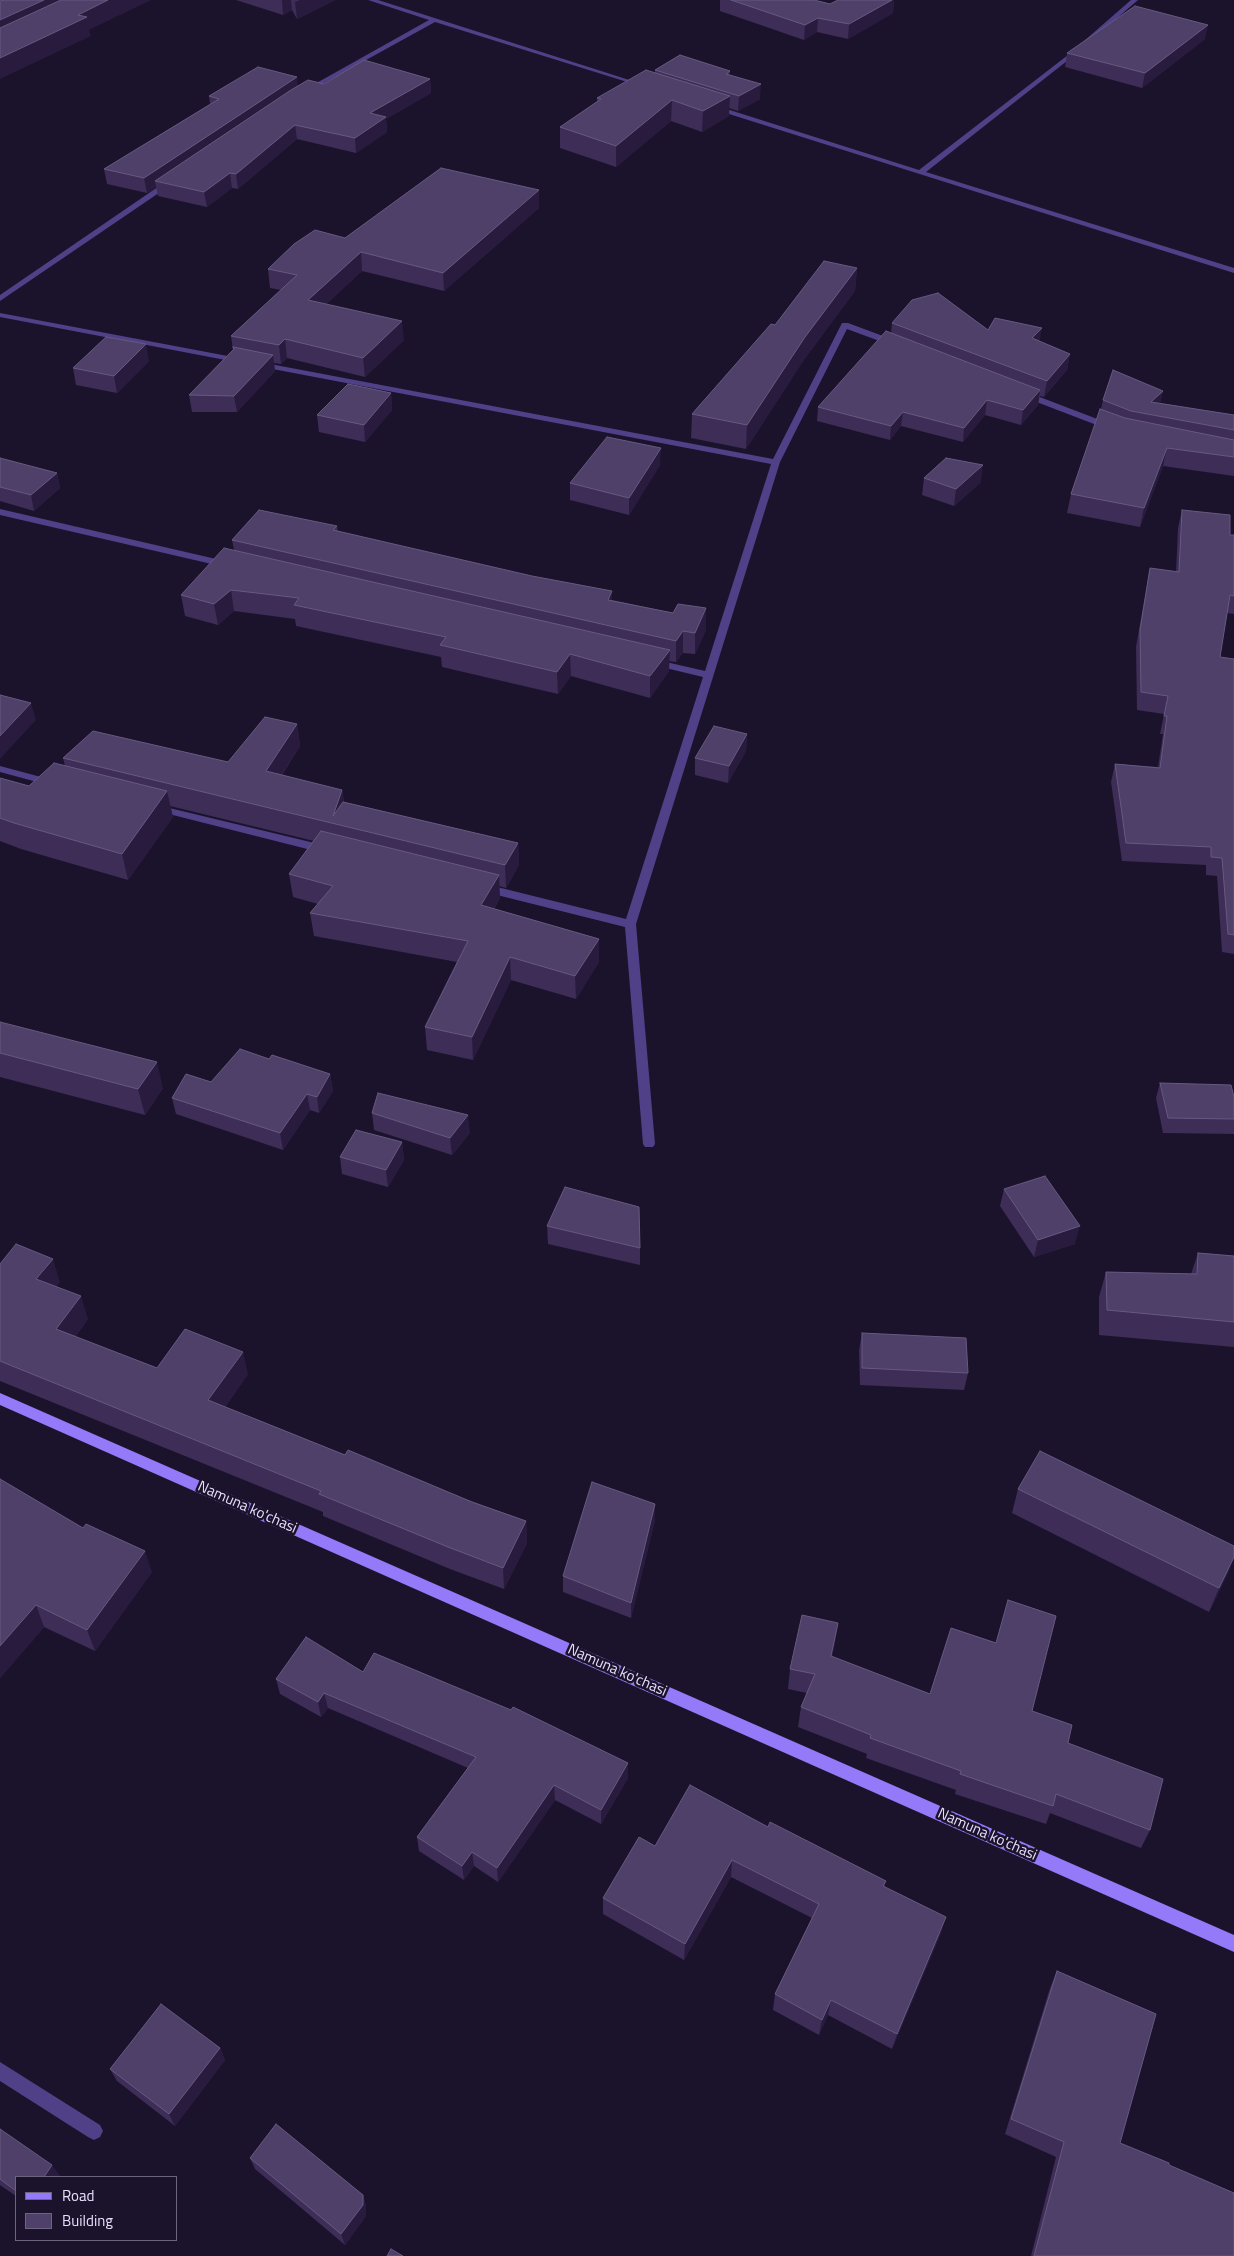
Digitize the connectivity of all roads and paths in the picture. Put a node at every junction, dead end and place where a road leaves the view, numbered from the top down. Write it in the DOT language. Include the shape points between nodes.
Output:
graph roads {
  1 [pos="371,0"];
  2 [pos="1135,0"];
  3 [pos="434,20"];
  4 [pos="649,87"];
  5 [pos="298,96"];
  6 [pos="705,105"];
  7 [pos="921,172"];
  8 [pos="176,178"];
  9 [pos="1234,271"];
  10 [pos="0,299"];
  11 [pos="0,315"];
  12 [pos="901,346"];
  13 [pos="1013,390"];
  14 [pos="1116,429"];
  15 [pos="776,462"];
  16 [pos="0,512"];
  17 [pos="243,568"];
  18 [pos="641,660"];
  19 [pos="709,675"];
  20 [pos="0,769"];
  21 [pos="65,786"];
  22 [pos="142,805"];
  23 [pos="343,854"];
  24 [pos="477,886"];
  25 [pos="630,924"];
  26 [pos="649,1144"];
  27 [pos="0,1399"];
  28 [pos="1234,1944"];
  29 [pos="0,2071"];
  30 [pos="94,2131"];
  1 -- 3 [label="street"];
  2 -- 7 [label="street" via="1070,56"];
  3 -- 4 [label="street"];
  3 -- 5 [label="street"];
  6 -- 7 [label="street"];
  7 -- 9 [label="street"];
  8 -- 10 [label="street"];
  11 -- 15 [label="street"];
  12 -- 15 [label="street" via="845,325"];
  13 -- 14 [label="street"];
  15 -- 19 [label="street"];
  16 -- 17 [label="street"];
  18 -- 19 [label="street"];
  19 -- 25 [label="street"];
  20 -- 21 [label="street"];
  22 -- 23 [label="street"];
  24 -- 25 [label="street"];
  25 -- 26 [label="street"];
  27 -- 28 [label="main road, Namuna ko'chasi"];
  29 -- 30 [label="street"];
}
